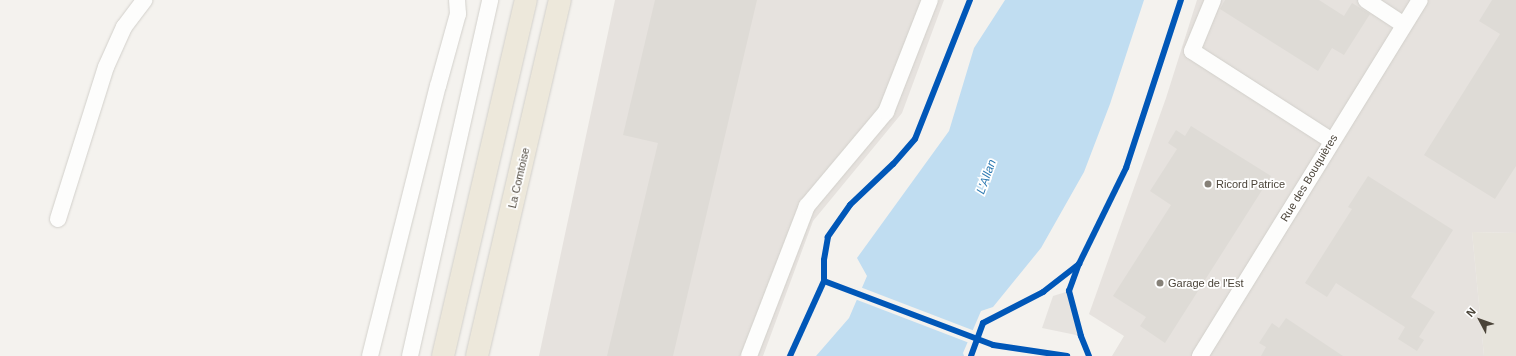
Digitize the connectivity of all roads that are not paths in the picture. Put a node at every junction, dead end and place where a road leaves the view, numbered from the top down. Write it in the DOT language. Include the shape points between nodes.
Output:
graph roads {
  1 [pos="131,0"];
  2 [pos="144,0"];
  3 [pos="457,0"];
  4 [pos="490,0"];
  5 [pos="526,0"];
  6 [pos="560,0"];
  7 [pos="930,0"];
  8 [pos="1213,0"];
  9 [pos="1366,0"];
  10 [pos="1420,0"];
  11 [pos="1404,25"];
  12 [pos="124,27"];
  13 [pos="1332,141"];
  14 [pos="58,220"];
  15 [pos="370,356"];
  16 [pos="410,356"];
  17 [pos="443,356"];
  18 [pos="477,356"];
  19 [pos="749,356"];
  20 [pos="1200,356"];
  1 -- 12 [label="street"];
  2 -- 12 [label="street"];
  3 -- 15 [label="street" via="458,14"];
  4 -- 16 [label="street"];
  5 -- 17 [label="highway"];
  6 -- 18 [label="highway, La Comtoise"];
  7 -- 19 [label="street" via="886,112 807,206"];
  8 -- 13 [label="street" via="1192,51"];
  9 -- 11 [label="street"];
  10 -- 11 [label="street, Rue des Bouquières"];
  11 -- 13 [label="street, Rue des Bouquières"];
  12 -- 14 [label="street" via="106,67"];
  13 -- 20 [label="street, Rue des Bouquières"];
}
